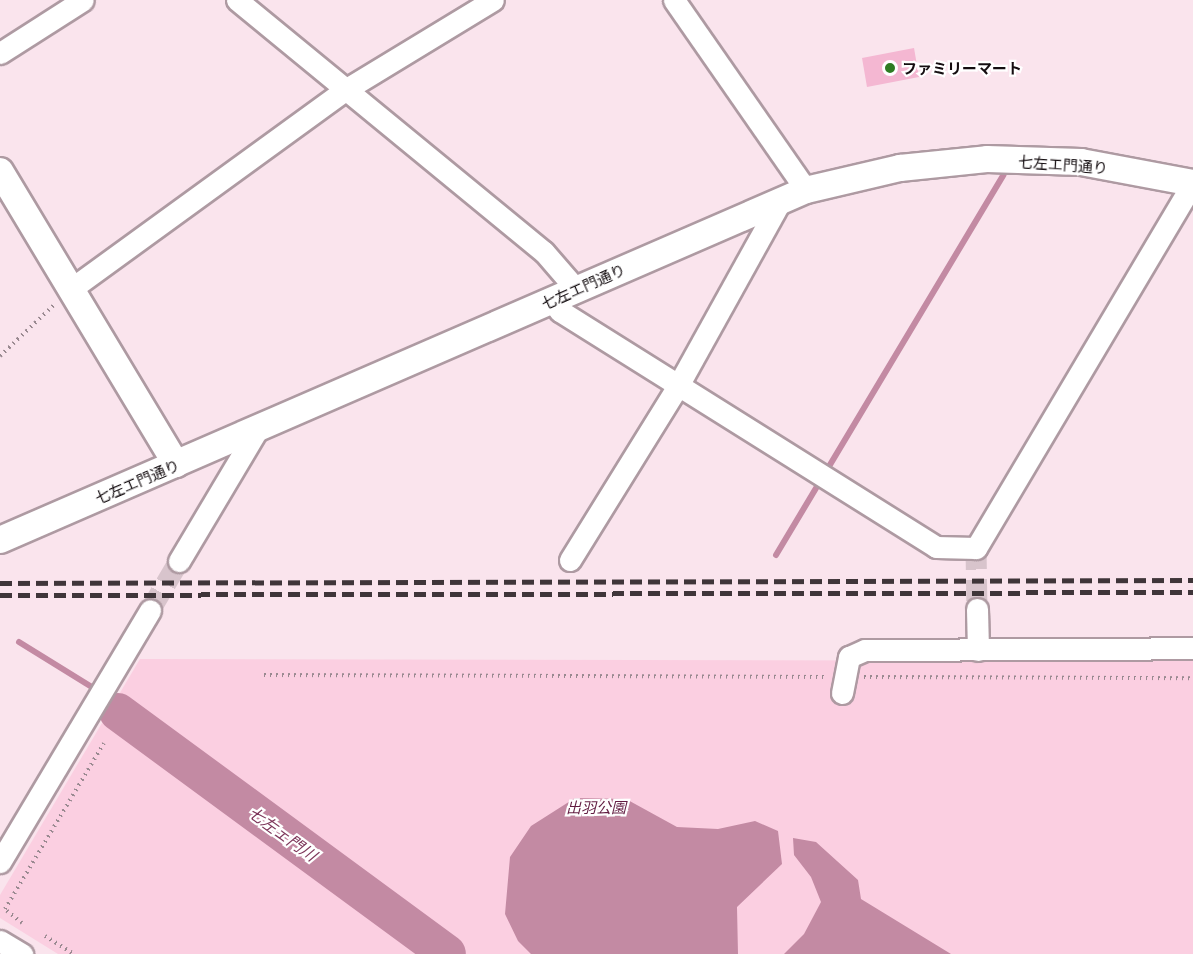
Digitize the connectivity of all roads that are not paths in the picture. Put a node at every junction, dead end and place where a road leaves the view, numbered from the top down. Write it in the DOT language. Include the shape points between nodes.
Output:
graph roads {
  1 [pos="83,0"];
  2 [pos="237,0"];
  3 [pos="493,0"];
  4 [pos="675,0"];
  5 [pos="0,53"];
  6 [pos="345,90"];
  7 [pos="0,171"];
  8 [pos="1193,183"];
  9 [pos="806,190"];
  10 [pos="781,200"];
  11 [pos="71,289"];
  12 [pos="576,289"];
  13 [pos="551,300"];
  14 [pos="679,384"];
  15 [pos="259,427"];
  16 [pos="176,464"];
  17 [pos="0,540"];
  18 [pos="570,560"];
  19 [pos="179,561"];
  20 [pos="978,609"];
  21 [pos="150,610"];
  22 [pos="1193,648"];
  23 [pos="978,650"];
  24 [pos="839,685"];
  25 [pos="0,861"];
  26 [pos="0,941"];
  27 [pos="22,954"];
  1 -- 5 [label="street"];
  2 -- 6 [label="street"];
  3 -- 6 [label="street"];
  4 -- 9 [label="street"];
  6 -- 11 [label="street"];
  6 -- 12 [label="street" via="544,252"];
  7 -- 11 [label="street"];
  8 -- 9 [label="street, 七左エ門通り" via="1081,162 987,159 900,168"];
  8 -- 14 [label="street" via="976,548 936,547"];
  9 -- 10 [label="street, 七左エ門通り"];
  10 -- 12 [label="street, 七左エ門通り"];
  10 -- 14 [label="street"];
  11 -- 16 [label="street"];
  12 -- 13 [label="street, 七左エ門通り"];
  13 -- 14 [label="street" via="560,311"];
  13 -- 15 [label="street, 七左エ門通り"];
  14 -- 18 [label="street"];
  15 -- 16 [label="street, 七左エ門通り"];
  15 -- 19 [label="street"];
  16 -- 17 [label="street, 七左エ門通り"];
  20 -- 23 [label="street"];
  21 -- 25 [label="street"];
  22 -- 23 [label="street"];
  23 -- 24 [label="street" via="866,651 849,657"];
  26 -- 27 [label="street"];
}
